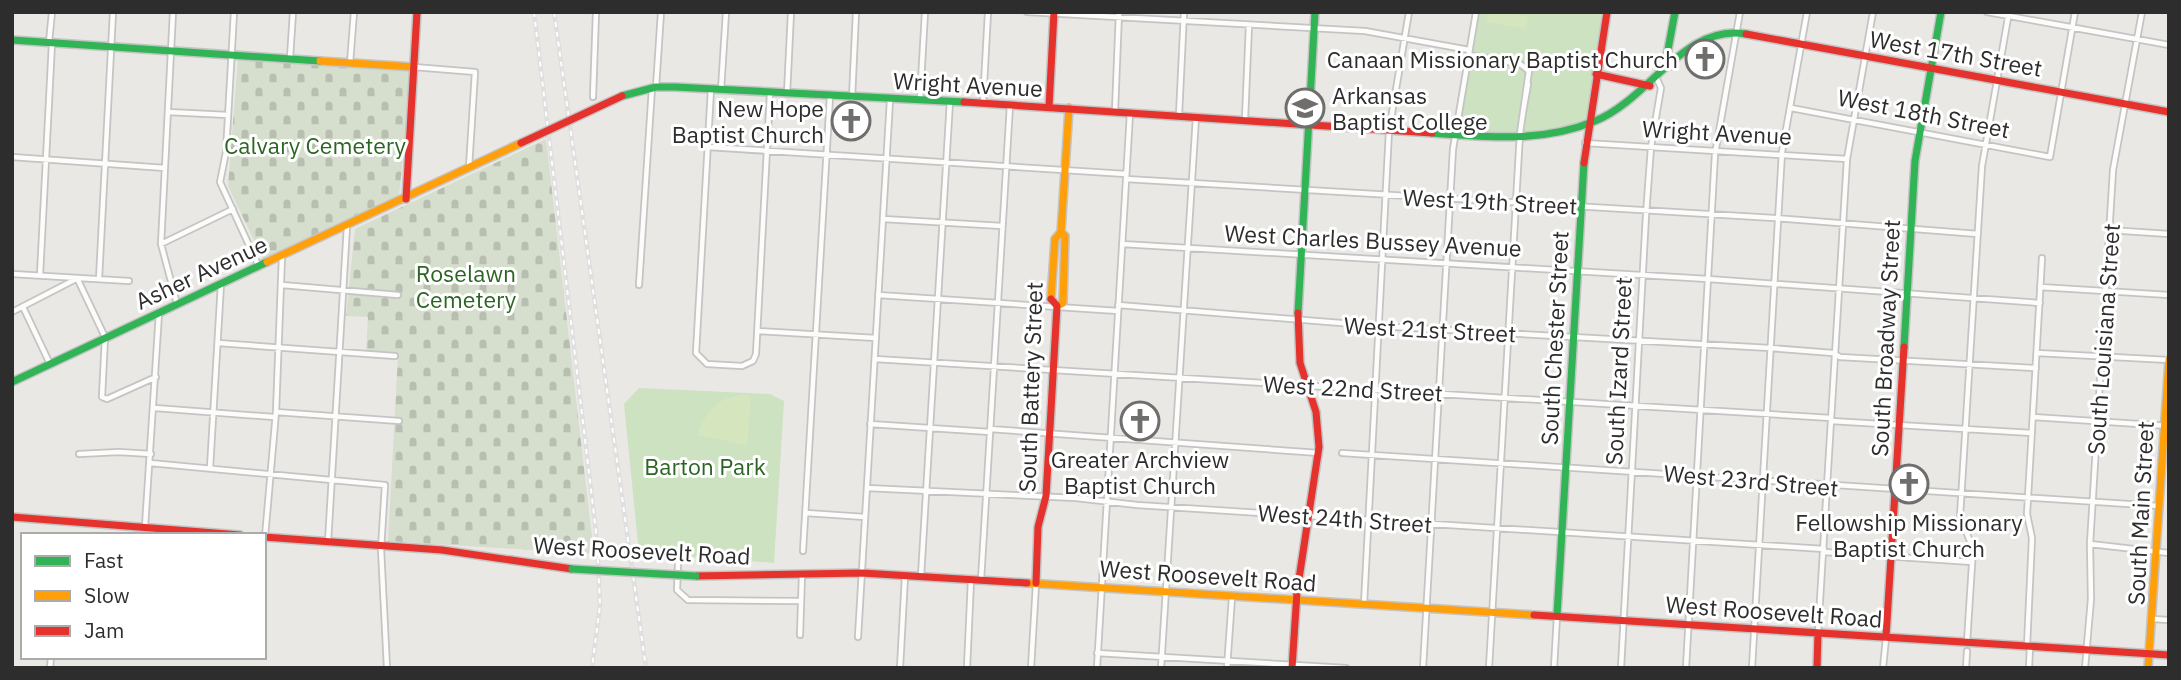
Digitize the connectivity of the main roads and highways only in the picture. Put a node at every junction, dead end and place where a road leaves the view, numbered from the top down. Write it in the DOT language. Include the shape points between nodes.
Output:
graph roads {
  1 [pos="417,12"];
  2 [pos="1315,12"];
  3 [pos="1607,12"];
  4 [pos="1675,12"];
  5 [pos="1941,12"];
  6 [pos="1054,13"];
  7 [pos="12,40"];
  8 [pos="1671,66"];
  9 [pos="414,67"];
  10 [pos="1931,68"];
  11 [pos="1596,74"];
  12 [pos="1650,86"];
  13 [pos="1049,107"];
  14 [pos="1069,108"];
  15 [pos="2169,111"];
  16 [pos="1307,124"];
  17 [pos="1587,124"];
  18 [pos="405,199"];
  19 [pos="2169,360"];
  20 [pos="12,382"];
  21 [pos="2167,426"];
  22 [pos="12,517"];
  23 [pos="149,530"];
  24 [pos="204,533"];
  25 [pos="266,537"];
  26 [pos="1036,583"];
  27 [pos="1297,600"];
  28 [pos="1557,615"];
  29 [pos="1818,633"];
  30 [pos="1886,637"];
  31 [pos="2151,654"];
  32 [pos="2169,655"];
  33 [pos="1292,666"];
  34 [pos="1817,668"];
  35 [pos="2148,668"];
  1 -- 9 [label="main road"];
  2 -- 16 [label="main road"];
  3 -- 11 [label="main road, South Chester Street"];
  4 -- 8 [label="main road" via="1667,55"];
  5 -- 10 [label="main road, South Broadway Street"];
  6 -- 13 [label="main road"];
  7 -- 9 [label="main road"];
  8 -- 10 [label="main road, West 17th Street" via="1706,35 1720,32"];
  8 -- 12 [label="main road, West 17th Street"];
  9 -- 18 [label="main road"];
  10 -- 15 [label="main road, West 17th Street"];
  10 -- 30 [label="main road, South Broadway Street" via="1911,230"];
  11 -- 12 [label="main road"];
  11 -- 17 [label="main road, South Chester Street"];
  12 -- 17 [label="main road, Wright Avenue" via="1621,108"];
  13 -- 14 [label="main road, Wright Avenue"];
  13 -- 18 [label="main road, Wright Avenue, bridge" via="654,87 622,96"];
  14 -- 16 [label="main road, Wright Avenue"];
  14 -- 26 [label="main road, South Battery Street" via="1061,232 1065,236 1063,303 1057,306"];
  16 -- 17 [label="main road, Wright Avenue" via="1519,138"];
  16 -- 27 [label="main road" via="1297,348 1317,420 1318,453"];
  17 -- 28 [label="main road, South Chester Street"];
  18 -- 20 [label="main road, Asher Avenue"];
  19 -- 21 [label="main road, South Main Street"];
  21 -- 31 [label="main road, South Main Street"];
  22 -- 23 [label="main road"];
  23 -- 24 [label="main road"];
  25 -- 26 [label="main road, West Roosevelt Road, bridge" via="442,550 572,569 696,576 862,573"];
  26 -- 27 [label="main road, West Roosevelt Road"];
  27 -- 28 [label="main road, West Roosevelt Road"];
  27 -- 33 [label="main road"];
  28 -- 29 [label="main road, West Roosevelt Road"];
  29 -- 30 [label="main road, West Roosevelt Road"];
  29 -- 34 [label="main road"];
  30 -- 31 [label="main road, West Roosevelt Road" via="1967,646"];
  31 -- 32 [label="main road, West Roosevelt Road"];
  31 -- 35 [label="main road, South Main Street"];
}
